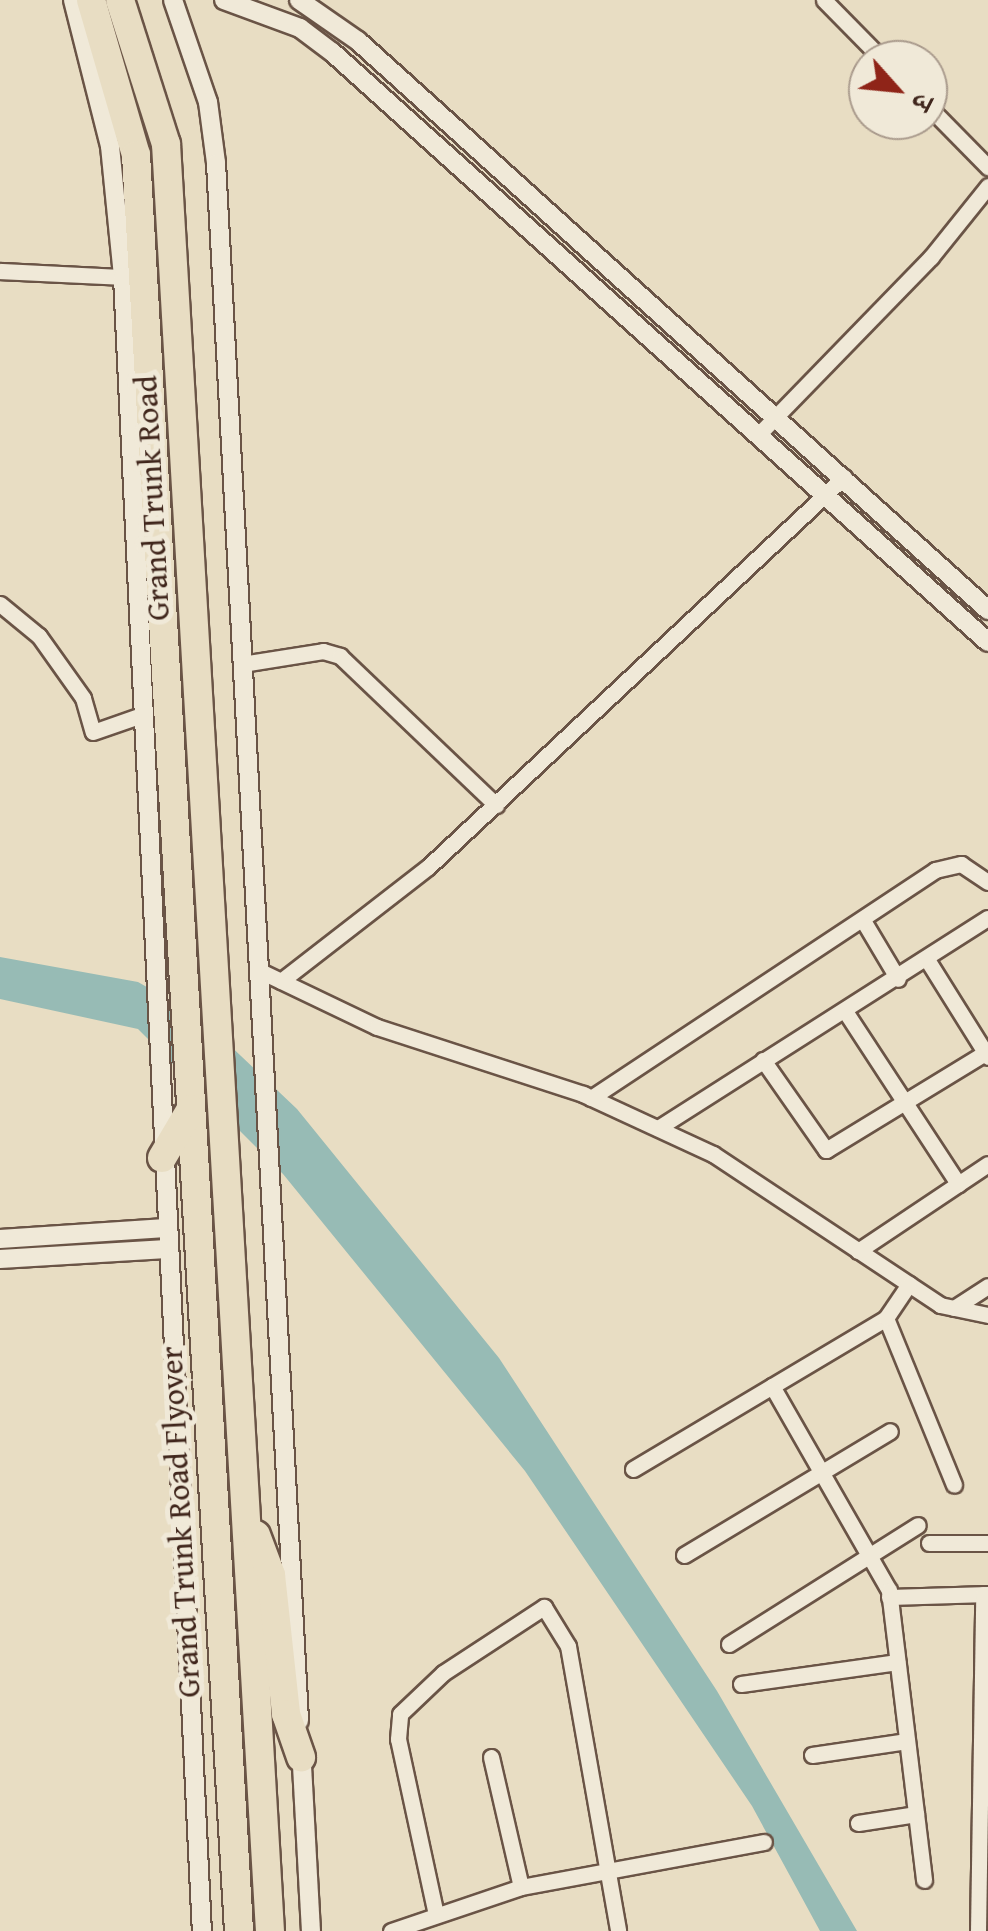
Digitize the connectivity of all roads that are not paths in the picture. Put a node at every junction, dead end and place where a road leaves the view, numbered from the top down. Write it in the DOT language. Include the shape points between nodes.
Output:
graph roads {
  1 [pos="73,0"];
  2 [pos="91,0"];
  3 [pos="120,0"];
  4 [pos="172,0"];
  5 [pos="224,0"];
  6 [pos="824,0"];
  7 [pos="305,1"];
  8 [pos="307,33"];
  9 [pos="863,40"];
  10 [pos="948,126"];
  11 [pos="988,167"];
  12 [pos="514,180"];
  13 [pos="988,186"];
  14 [pos="494,198"];
  15 [pos="0,272"];
  16 [pos="123,277"];
  17 [pos="775,416"];
  18 [pos="758,435"];
  19 [pos="844,477"];
  20 [pos="824,495"];
  21 [pos="0,604"];
  22 [pos="988,610"];
  23 [pos="988,642"];
  24 [pos="242,664"];
  25 [pos="139,716"];
  26 [pos="496,806"];
  27 [pos="988,882"];
  28 [pos="988,918"];
  29 [pos="864,922"];
  30 [pos="928,961"];
  31 [pos="258,970"];
  32 [pos="898,979"];
  33 [pos="280,981"];
  34 [pos="846,1011"];
  35 [pos="987,1053"];
  36 [pos="763,1060"];
  37 [pos="592,1098"];
  38 [pos="907,1102"];
  39 [pos="191,1109"];
  40 [pos="658,1128"];
  41 [pos="162,1158"];
  42 [pos="988,1164"];
  43 [pos="958,1184"];
  44 [pos="166,1228"];
  45 [pos="0,1239"];
  46 [pos="167,1249"];
  47 [pos="858,1250"];
  48 [pos="0,1260"];
  49 [pos="909,1284"];
  50 [pos="988,1286"];
  51 [pos="954,1308"];
  52 [pos="988,1315"];
  53 [pos="886,1318"];
  54 [pos="772,1386"];
  55 [pos="890,1431"];
  56 [pos="633,1468"];
  57 [pos="821,1472"];
  58 [pos="954,1485"];
  59 [pos="246,1506"];
  60 [pos="918,1525"];
  61 [pos="929,1543"];
  62 [pos="988,1543"];
  63 [pos="684,1555"];
  64 [pos="869,1556"];
  65 [pos="986,1594"];
  66 [pos="890,1597"];
  67 [pos="729,1644"];
  68 [pos="897,1662"];
  69 [pos="741,1684"];
  70 [pos="986,1732"];
  71 [pos="907,1741"];
  72 [pos="812,1755"];
  73 [pos="301,1757"];
  74 [pos="491,1757"];
  75 [pos="916,1814"];
  76 [pos="858,1823"];
  77 [pos="764,1842"];
  78 [pos="606,1870"];
  79 [pos="924,1880"];
  80 [pos="520,1887"];
  81 [pos="435,1910"];
  82 [pos="202,1931"];
  83 [pos="239,1931"];
  84 [pos="270,1931"];
  85 [pos="311,1931"];
  86 [pos="391,1931"];
  87 [pos="618,1931"];
  88 [pos="978,1931"];
  1 -- 16 [label="street" via="110,146"];
  2 -- 39 [label="highway, Grand Trunk Road" via="136,155"];
  3 -- 59 [label="highway, Grand Trunk Road" via="166,144"];
  4 -- 24 [label="street" via="214,132"];
  5 -- 8 [label="street"];
  6 -- 9 [label="street"];
  7 -- 8 [label="street"];
  7 -- 12 [label="street"];
  8 -- 14 [label="street"];
  10 -- 11 [label="street"];
  12 -- 14 [label="street"];
  12 -- 17 [label="street"];
  13 -- 17 [label="street" via="931,257"];
  14 -- 18 [label="street"];
  15 -- 16 [label="street"];
  16 -- 25 [label="street"];
  17 -- 18 [label="street"];
  17 -- 19 [label="street"];
  18 -- 20 [label="street"];
  19 -- 20 [label="street"];
  19 -- 22 [label="street"];
  20 -- 23 [label="street"];
  20 -- 26 [label="street"];
  21 -- 25 [label="street" via="39,636 83,698 93,732"];
  24 -- 26 [label="street" via="323,651 340,656"];
  24 -- 31 [label="street"];
  25 -- 41 [label="street"];
  26 -- 33 [label="street"];
  27 -- 29 [label="street" via="950,864"];
  28 -- 30 [label="street"];
  29 -- 32 [label="street"];
  29 -- 37 [label="street"];
  30 -- 32 [label="street"];
  30 -- 35 [label="street"];
  31 -- 33 [label="street"];
  31 -- 73 [label="street"];
  32 -- 34 [label="street"];
  33 -- 37 [label="street" via="377,1027"];
  34 -- 36 [label="street"];
  34 -- 38 [label="street"];
  35 -- 38 [label="street"];
  36 -- 38 [label="street" via="826,1150"];
  36 -- 40 [label="street"];
  37 -- 40 [label="street"];
  38 -- 43 [label="street"];
  39 -- 41 [label="highway"];
  39 -- 83 [label="highway, Grand Trunk Road Flyover"];
  40 -- 47 [label="street" via="714,1154"];
  41 -- 44 [label="street"];
  42 -- 43 [label="street"];
  43 -- 47 [label="street"];
  44 -- 45 [label="street"];
  44 -- 46 [label="street"];
  46 -- 48 [label="street"];
  46 -- 82 [label="street"];
  47 -- 49 [label="street"];
  49 -- 51 [label="street"];
  49 -- 53 [label="street"];
  50 -- 51 [label="street"];
  51 -- 52 [label="street"];
  53 -- 54 [label="street"];
  53 -- 58 [label="street"];
  54 -- 56 [label="street"];
  54 -- 57 [label="street"];
  55 -- 57 [label="street"];
  57 -- 63 [label="street"];
  57 -- 64 [label="street"];
  59 -- 73 [label="highway" via="271,1576 282,1689"];
  59 -- 84 [label="highway, Grand Trunk Road Flyover"];
  60 -- 64 [label="street"];
  61 -- 62 [label="street"];
  64 -- 66 [label="street"];
  64 -- 67 [label="street"];
  65 -- 66 [label="street"];
  65 -- 70 [label="street"];
  66 -- 68 [label="street"];
  68 -- 69 [label="street"];
  68 -- 71 [label="street"];
  70 -- 88 [label="street"];
  71 -- 72 [label="street"];
  71 -- 75 [label="street"];
  73 -- 85 [label="street"];
  74 -- 80 [label="street"];
  75 -- 76 [label="street"];
  75 -- 79 [label="street"];
  77 -- 78 [label="street"];
  78 -- 80 [label="street"];
  78 -- 81 [label="street" via="568,1646 555,1616 536,1607 400,1714 398,1739"];
  78 -- 87 [label="street"];
  80 -- 81 [label="street"];
  81 -- 86 [label="street"];
}
